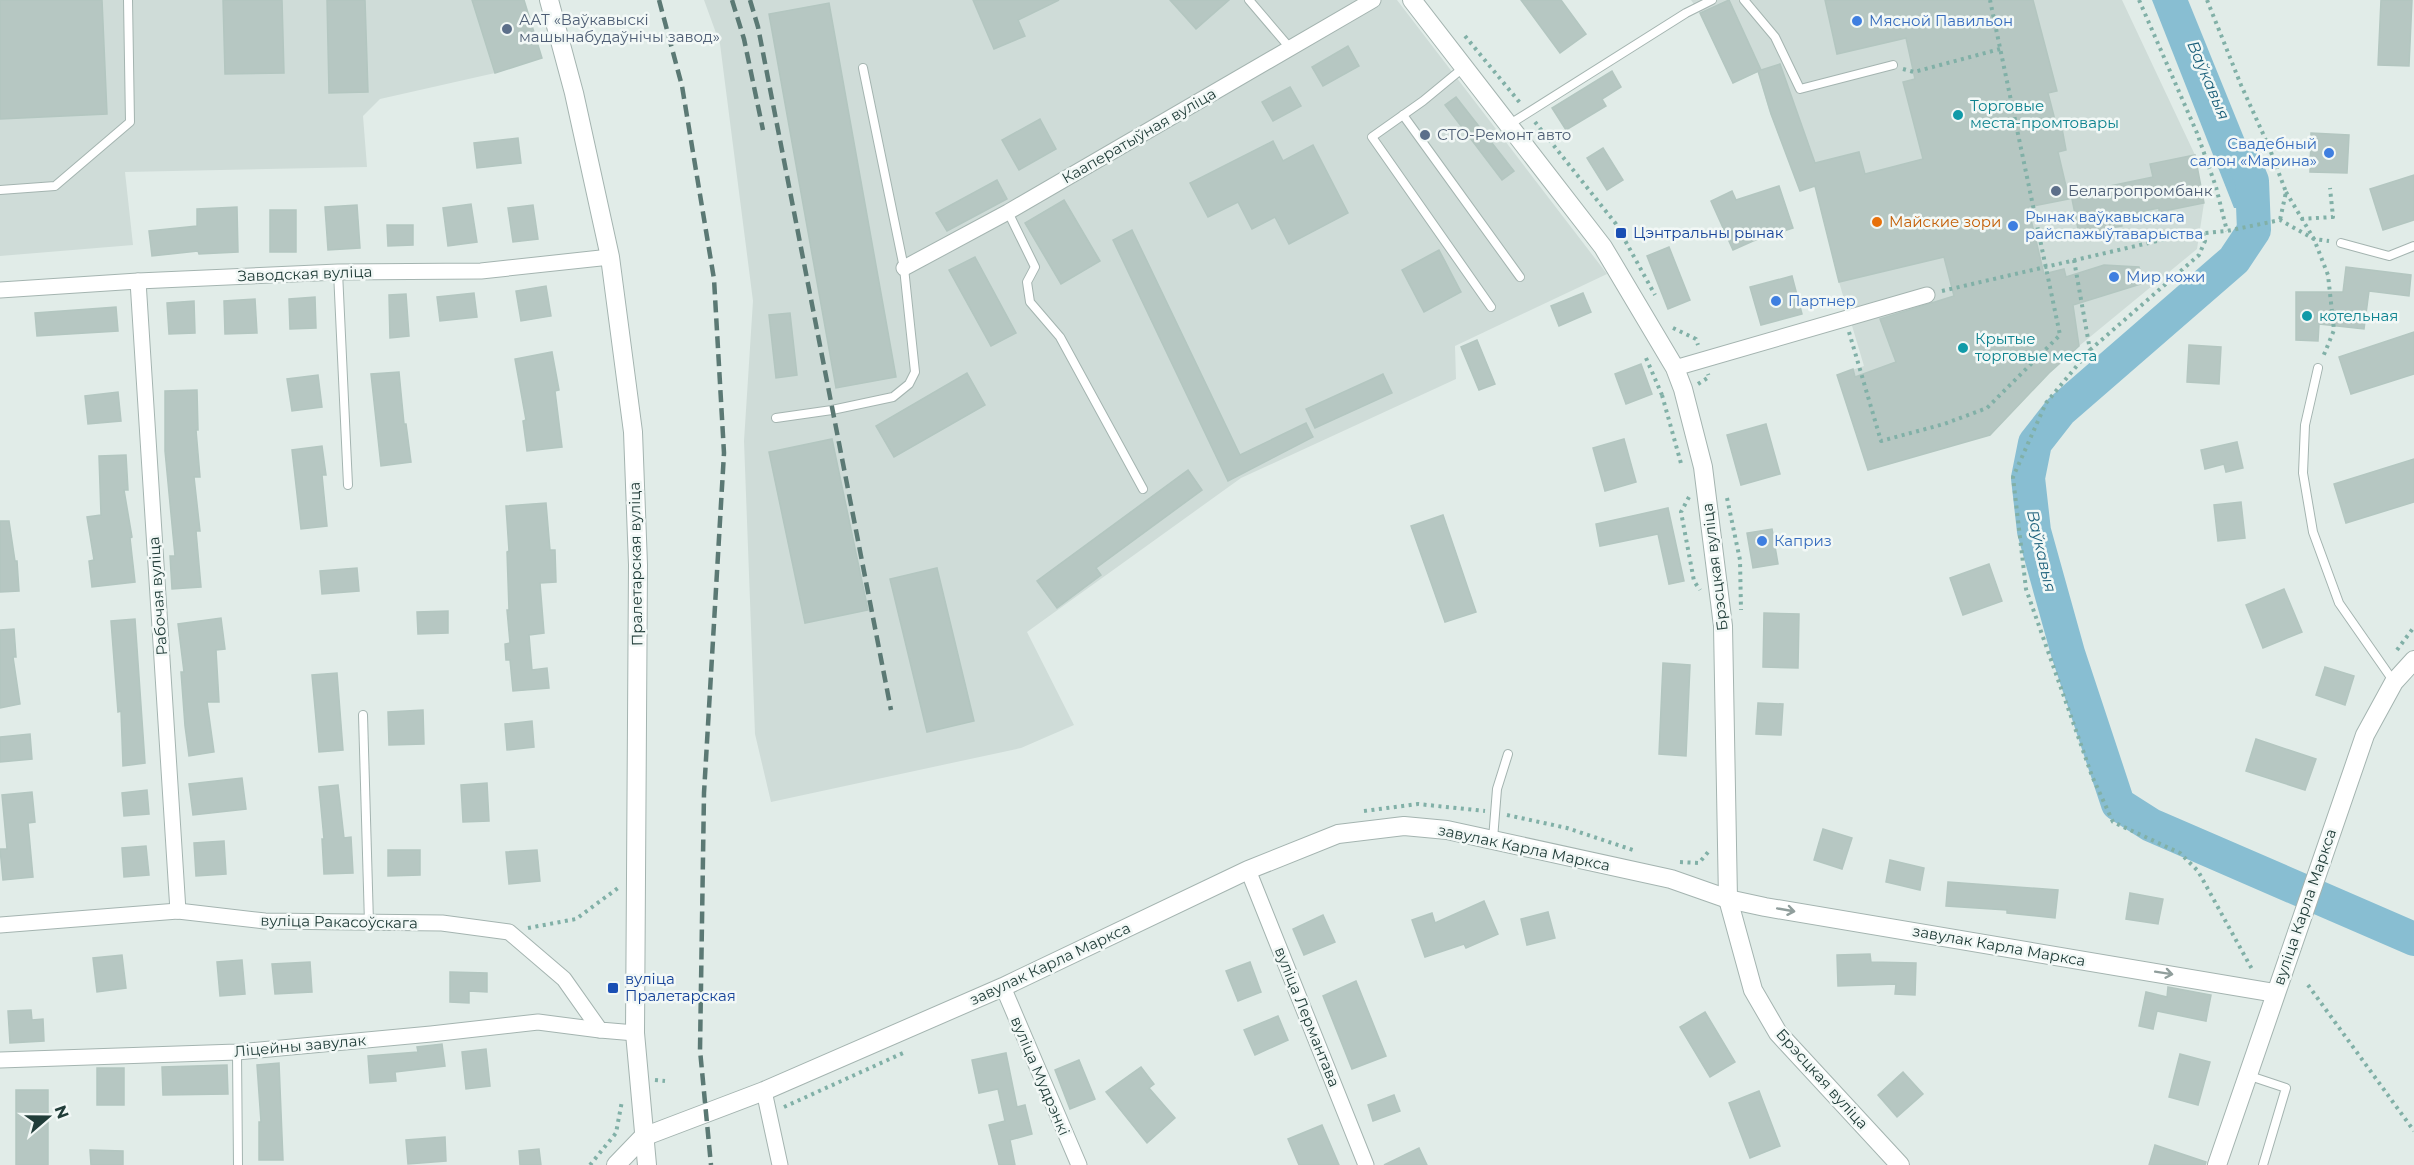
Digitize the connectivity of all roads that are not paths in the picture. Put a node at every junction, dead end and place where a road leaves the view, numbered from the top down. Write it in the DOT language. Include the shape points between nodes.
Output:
graph roads {
  1 [pos="128,0"];
  2 [pos="549,0"];
  3 [pos="1249,0"];
  4 [pos="1373,0"];
  5 [pos="1412,0"];
  6 [pos="1712,0"];
  7 [pos="1744,0"];
  8 [pos="1290,48"];
  9 [pos="1893,65"];
  10 [pos="1465,67"];
  11 [pos="862,68"];
  12 [pos="1403,115"];
  13 [pos="1510,124"];
  14 [pos="0,190"];
  15 [pos="1008,212"];
  16 [pos="2341,243"];
  17 [pos="2414,246"];
  18 [pos="610,258"];
  19 [pos="904,268"];
  20 [pos="338,272"];
  21 [pos="1520,277"];
  22 [pos="138,280"];
  23 [pos="0,290"];
  24 [pos="1927,295"];
  25 [pos="1491,307"];
  26 [pos="1675,368"];
  27 [pos="2318,368"];
  28 [pos="776,418"];
  29 [pos="348,485"];
  30 [pos="1143,489"];
  31 [pos="2414,660"];
  32 [pos="2394,682"];
  33 [pos="363,715"];
  34 [pos="1508,754"];
  35 [pos="1493,840"];
  36 [pos="1248,870"];
  37 [pos="1728,899"];
  38 [pos="178,911"];
  39 [pos="369,924"];
  40 [pos="0,925"];
  41 [pos="1003,987"];
  42 [pos="2275,993"];
  43 [pos="600,1030"];
  44 [pos="636,1033"];
  45 [pos="237,1052"];
  46 [pos="0,1060"];
  47 [pos="2247,1075"];
  48 [pos="764,1091"];
  49 [pos="643,1137"];
  50 [pos="238,1165"];
  51 [pos="616,1165"];
  52 [pos="647,1165"];
  53 [pos="780,1165"];
  54 [pos="1078,1165"];
  55 [pos="1366,1165"];
  56 [pos="1900,1165"];
  57 [pos="2217,1165"];
  58 [pos="2262,1165"];
  1 -- 14 [label="lane" via="130,122 55,186"];
  2 -- 18 [label="street, Пралетарская вуліца"];
  3 -- 8 [label="lane"];
  4 -- 8 [label="street, Кааператыўная вуліца"];
  5 -- 10 [label="street, Брэсцкая вуліца"];
  6 -- 13 [label="lane"];
  7 -- 9 [label="lane" via="1775,37 1800,89"];
  8 -- 15 [label="street, Кааператыўная вуліца"];
  10 -- 12 [label="lane"];
  10 -- 13 [label="street, Брэсцкая вуліца"];
  11 -- 19 [label="lane"];
  12 -- 21 [label="lane"];
  12 -- 25 [label="lane" via="1371,137"];
  13 -- 26 [label="street, Брэсцкая вуліца" via="1603,247"];
  15 -- 19 [label="street, Кааператыўная вуліца"];
  15 -- 30 [label="lane" via="1035,267 1027,282 1030,302 1060,337"];
  16 -- 17 [label="lane" via="2389,256"];
  18 -- 20 [label="street, Заводская вуліца" via="481,271"];
  18 -- 44 [label="street, Пралетарская вуліца" via="633,432 638,565"];
  19 -- 28 [label="lane" via="915,372 909,384 893,397"];
  20 -- 22 [label="street, Заводская вуліца"];
  20 -- 29 [label="lane"];
  22 -- 23 [label="street, Заводская вуліца"];
  22 -- 38 [label="street, Рабочая вуліца"];
  24 -- 26 [label="street"];
  26 -- 37 [label="street, Брэсцкая вуліца" via="1703,467 1723,626"];
  27 -- 32 [label="lane" via="2305,425 2302,473 2313,532 2339,603"];
  31 -- 32 [label="street, вуліца Карла Маркса"];
  32 -- 42 [label="street, вуліца Карла Маркса" via="2364,735"];
  33 -- 39 [label="lane"];
  34 -- 35 [label="lane" via="1497,789"];
  35 -- 36 [label="street, завулак Карла Маркса" via="1404,826 1338,834"];
  35 -- 37 [label="street, завулак Карла Маркса" via="1671,879"];
  36 -- 41 [label="street, завулак Карла Маркса"];
  36 -- 55 [label="street, вуліца Лермантава"];
  37 -- 42 [label="street, завулак Карла Маркса, one-way"];
  37 -- 56 [label="street, Брэсцкая вуліца" via="1753,990 1778,1032"];
  38 -- 39 [label="street, вуліца Ракасоўскага" via="265,921"];
  38 -- 40 [label="street, вуліца Ракасоўскага"];
  39 -- 43 [label="street, вуліца Ракасоўскага" via="442,923 509,932 564,979"];
  41 -- 48 [label="street, завулак Карла Маркса"];
  41 -- 54 [label="street, вуліца Мудрэнкі"];
  42 -- 47 [label="street, вуліца Карла Маркса"];
  43 -- 44 [label="street"];
  43 -- 45 [label="street, Ліцейны завулак" via="538,1022"];
  44 -- 49 [label="street, Пралетарская вуліца"];
  45 -- 46 [label="street, Ліцейны завулак"];
  45 -- 50 [label="lane"];
  47 -- 57 [label="street, вуліца Карла Маркса"];
  47 -- 58 [label="lane" via="2286,1088"];
  48 -- 49 [label="street, завулак Карла Маркса"];
  48 -- 53 [label="street"];
  49 -- 51 [label="street"];
  49 -- 52 [label="street, Пралетарская вуліца"];
}
